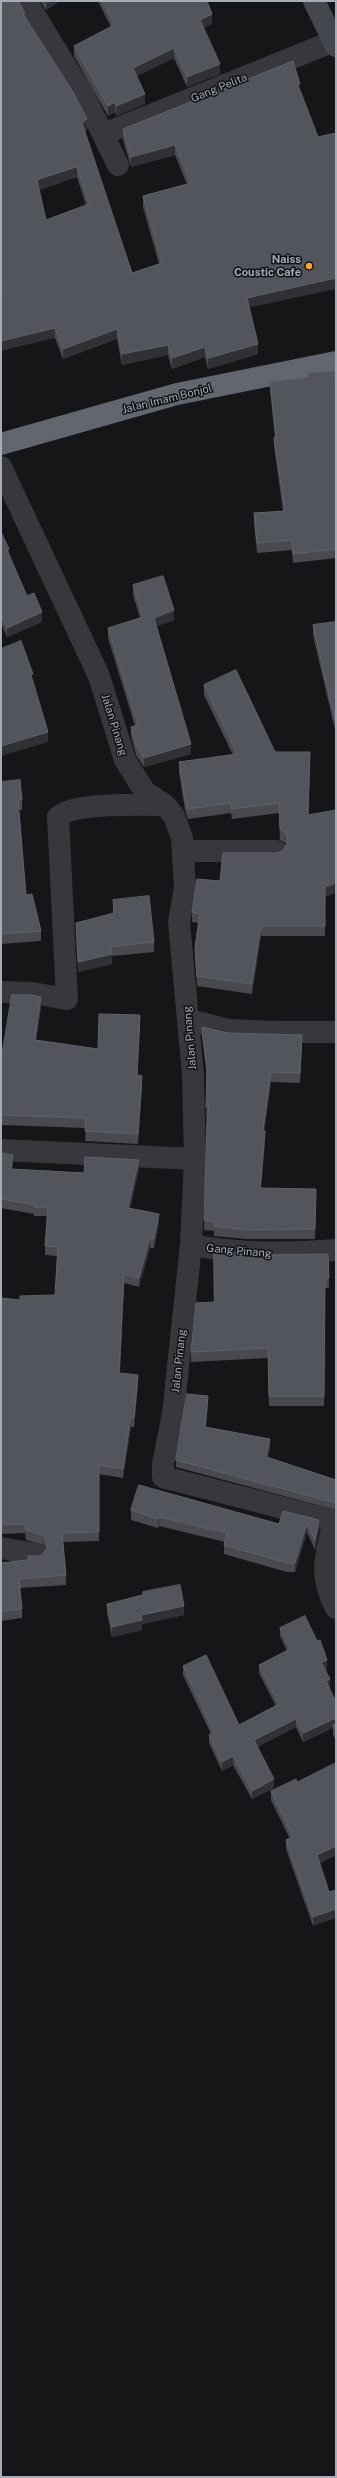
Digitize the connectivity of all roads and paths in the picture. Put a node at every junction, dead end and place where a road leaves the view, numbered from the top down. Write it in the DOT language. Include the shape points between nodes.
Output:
graph roads {
  1 [pos="26,1"];
  2 [pos="314,1"];
  3 [pos="335,43"];
  4 [pos="104,134"];
  5 [pos="118,165"];
  6 [pos="336,362"];
  7 [pos="1,444"];
  8 [pos="1,467"];
  9 [pos="165,805"];
  10 [pos="182,851"];
  11 [pos="276,852"];
  12 [pos="1,992"];
  13 [pos="189,1020"];
  14 [pos="336,1032"];
  15 [pos="1,1150"];
  16 [pos="195,1159"];
  17 [pos="191,1245"];
  18 [pos="336,1250"];
  19 [pos="1,1548"];
  20 [pos="36,1554"];
  21 [pos="336,1608"];
  1 -- 4 [label="street" via="62,58"];
  2 -- 3 [label="street"];
  3 -- 4 [label="street, Gang Pelita"];
  4 -- 5 [label="street"];
  6 -- 7 [label="highway, Jalan Imam Bonjol" via="177,394"];
  8 -- 9 [label="street, Jalan Pinang" via="99,676 125,760 145,792"];
  9 -- 10 [label="street, Jalan Pinang" via="174,816 182,838"];
  9 -- 12 [label="street" via="93,807 71,811 58,817 67,999 32,993"];
  10 -- 11 [label="street"];
  10 -- 13 [label="street, Jalan Pinang" via="185,886 179,922"];
  13 -- 14 [label="street" via="228,1030"];
  13 -- 16 [label="street, Jalan Pinang"];
  15 -- 16 [label="street"];
  16 -- 17 [label="street, Jalan Pinang"];
  17 -- 18 [label="street, Gang Pinang" via="228,1252 271,1255"];
  17 -- 21 [label="street, Jalan Pinang" via="173,1414 163,1464 163,1477 334,1521 327,1554 325,1582"];
  19 -- 20 [label="street"];
}
